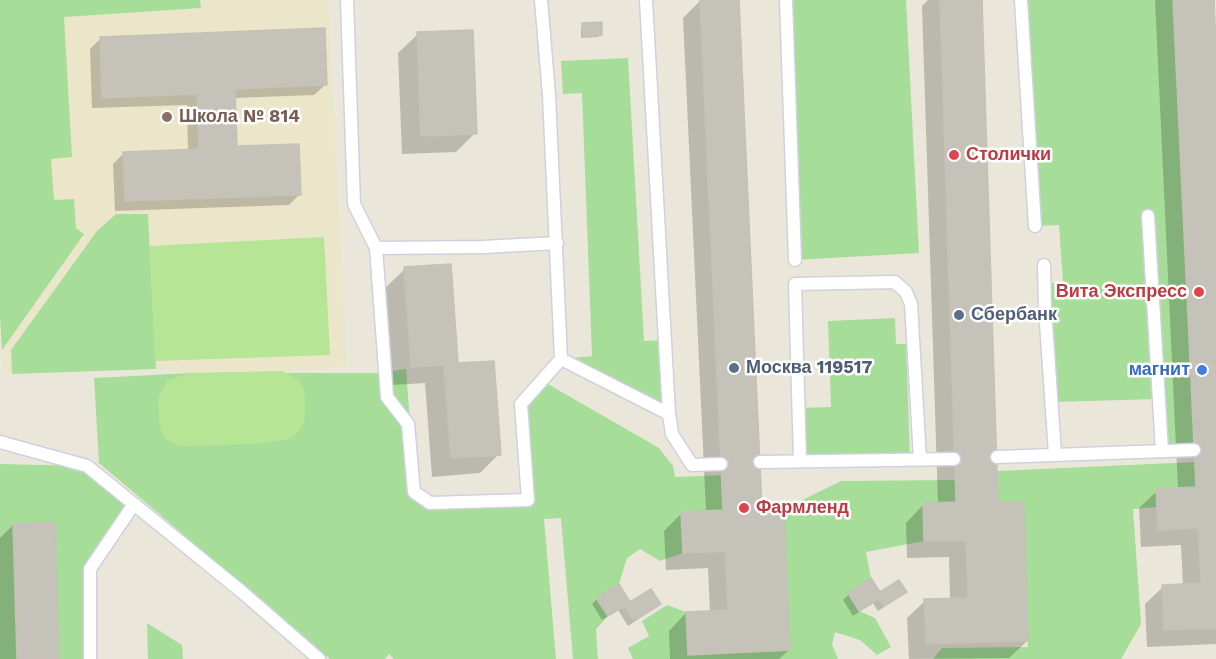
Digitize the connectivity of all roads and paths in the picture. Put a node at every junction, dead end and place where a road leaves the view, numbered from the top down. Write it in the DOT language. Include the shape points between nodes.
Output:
graph roads {
  1 [pos="347,0"];
  2 [pos="541,0"];
  3 [pos="646,0"];
  4 [pos="786,0"];
  5 [pos="1021,0"];
  6 [pos="1148,216"];
  7 [pos="1035,226"];
  8 [pos="557,243"];
  9 [pos="376,248"];
  10 [pos="795,260"];
  11 [pos="1044,265"];
  12 [pos="561,359"];
  13 [pos="669,414"];
  14 [pos="0,442"];
  15 [pos="1194,450"];
  16 [pos="1162,451"];
  17 [pos="1055,454"];
  18 [pos="997,457"];
  19 [pos="920,459"];
  20 [pos="954,459"];
  21 [pos="800,461"];
  22 [pos="760,462"];
  23 [pos="721,464"];
  24 [pos="134,504"];
  25 [pos="90,659"];
  26 [pos="319,659"];
  1 -- 9 [label="lane" via="354,204"];
  2 -- 8 [label="lane"];
  3 -- 13 [label="lane"];
  4 -- 10 [label="lane"];
  5 -- 7 [label="lane"];
  6 -- 16 [label="lane"];
  8 -- 9 [label="lane"];
  8 -- 12 [label="lane"];
  9 -- 12 [label="lane" via="387,397 408,424 414,492 430,503 528,500 521,404"];
  11 -- 17 [label="lane"];
  12 -- 13 [label="lane"];
  13 -- 23 [label="lane" via="672,434 692,465"];
  14 -- 24 [label="lane" via="87,466"];
  15 -- 16 [label="lane"];
  16 -- 17 [label="lane"];
  17 -- 18 [label="lane"];
  19 -- 20 [label="lane"];
  19 -- 21 [label="lane"];
  19 -- 21 [label="lane" via="912,304 895,282 795,284"];
  21 -- 22 [label="lane"];
  24 -- 25 [label="lane" via="90,568"];
  24 -- 26 [label="lane"];
}
